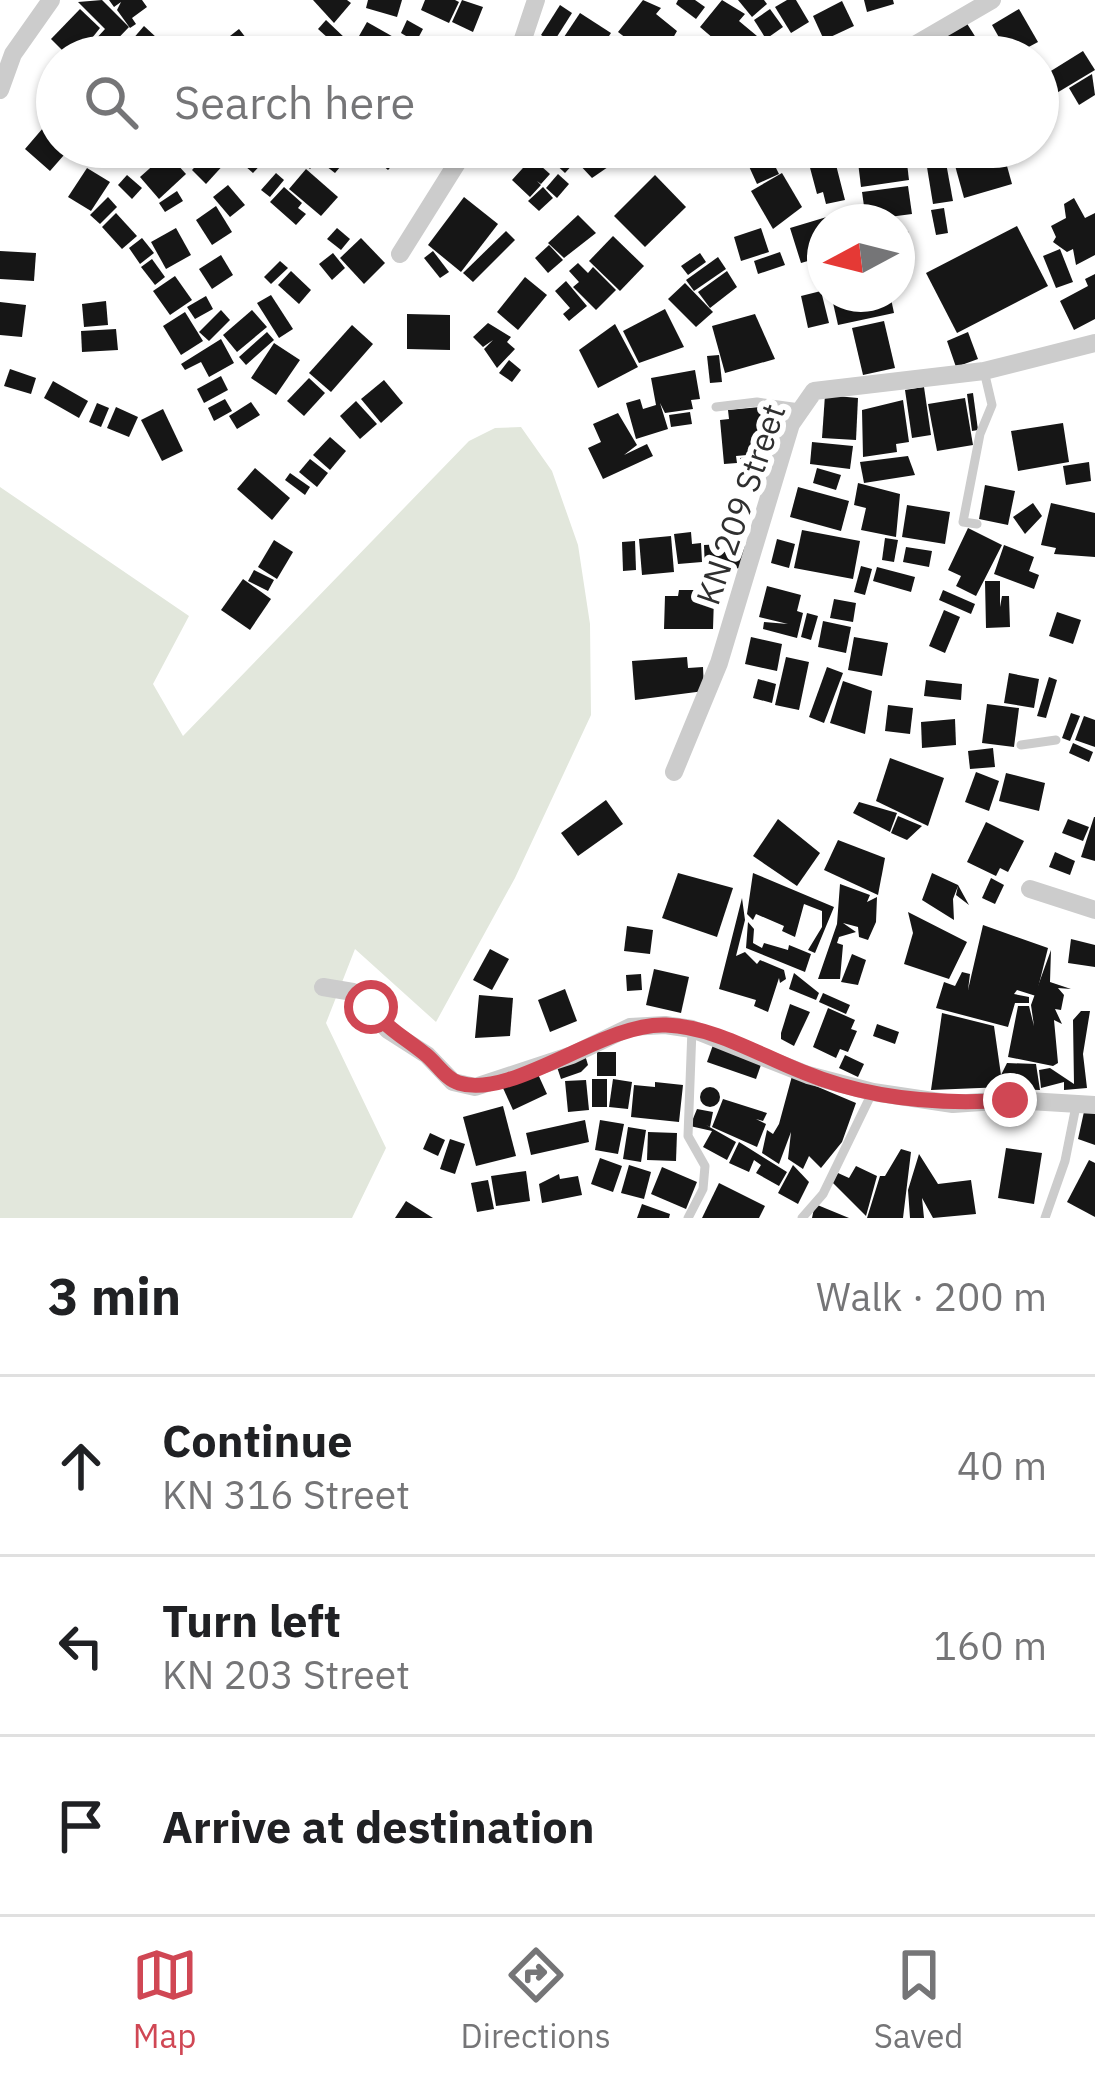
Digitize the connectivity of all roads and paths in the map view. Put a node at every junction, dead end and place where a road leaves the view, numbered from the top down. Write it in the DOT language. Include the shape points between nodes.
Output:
graph roads {
  1 [pos="51,0"];
  2 [pos="536,0"];
  3 [pos="992,0"];
  4 [pos="524,36"];
  5 [pos="930,36"];
  6 [pos="0,90"];
  7 [pos="453,168"];
  8 [pos="400,254"];
  9 [pos="1095,344"];
  10 [pos="985,371"];
  11 [pos="716,407"];
  12 [pos="800,408"];
  13 [pos="977,524"];
  14 [pos="1056,740"];
  15 [pos="1021,745"];
  16 [pos="674,772"];
  17 [pos="1030,890"];
  18 [pos="1095,910"];
  19 [pos="323,987"];
  20 [pos="692,1029"];
  21 [pos="873,1091"];
  22 [pos="1086,1106"];
  23 [pos="688,1218"];
  24 [pos="802,1218"];
  25 [pos="1045,1218"];
  1 -- 6 [label="street" via="13,54"];
  2 -- 4 [label="street"];
  3 -- 5 [label="street"];
  7 -- 8 [label="street"];
  9 -- 10 [label="street, KN 209 Street"];
  10 -- 12 [label="street, KN 209 Street" via="814,391"];
  10 -- 13 [label="lane" via="992,405 963,522"];
  11 -- 12 [label="lane"];
  12 -- 16 [label="street, KN 209 Street" via="719,663"];
  14 -- 15 [label="lane"];
  17 -- 18 [label="street"];
  19 -- 20 [label="street" via="353,992 453,1082 476,1087 630,1027"];
  20 -- 21 [label="street"];
  20 -- 23 [label="lane" via="688,1136 705,1166"];
  21 -- 22 [label="street" via="953,1104"];
  21 -- 24 [label="lane" via="823,1194"];
  22 -- 25 [label="lane"];
}
